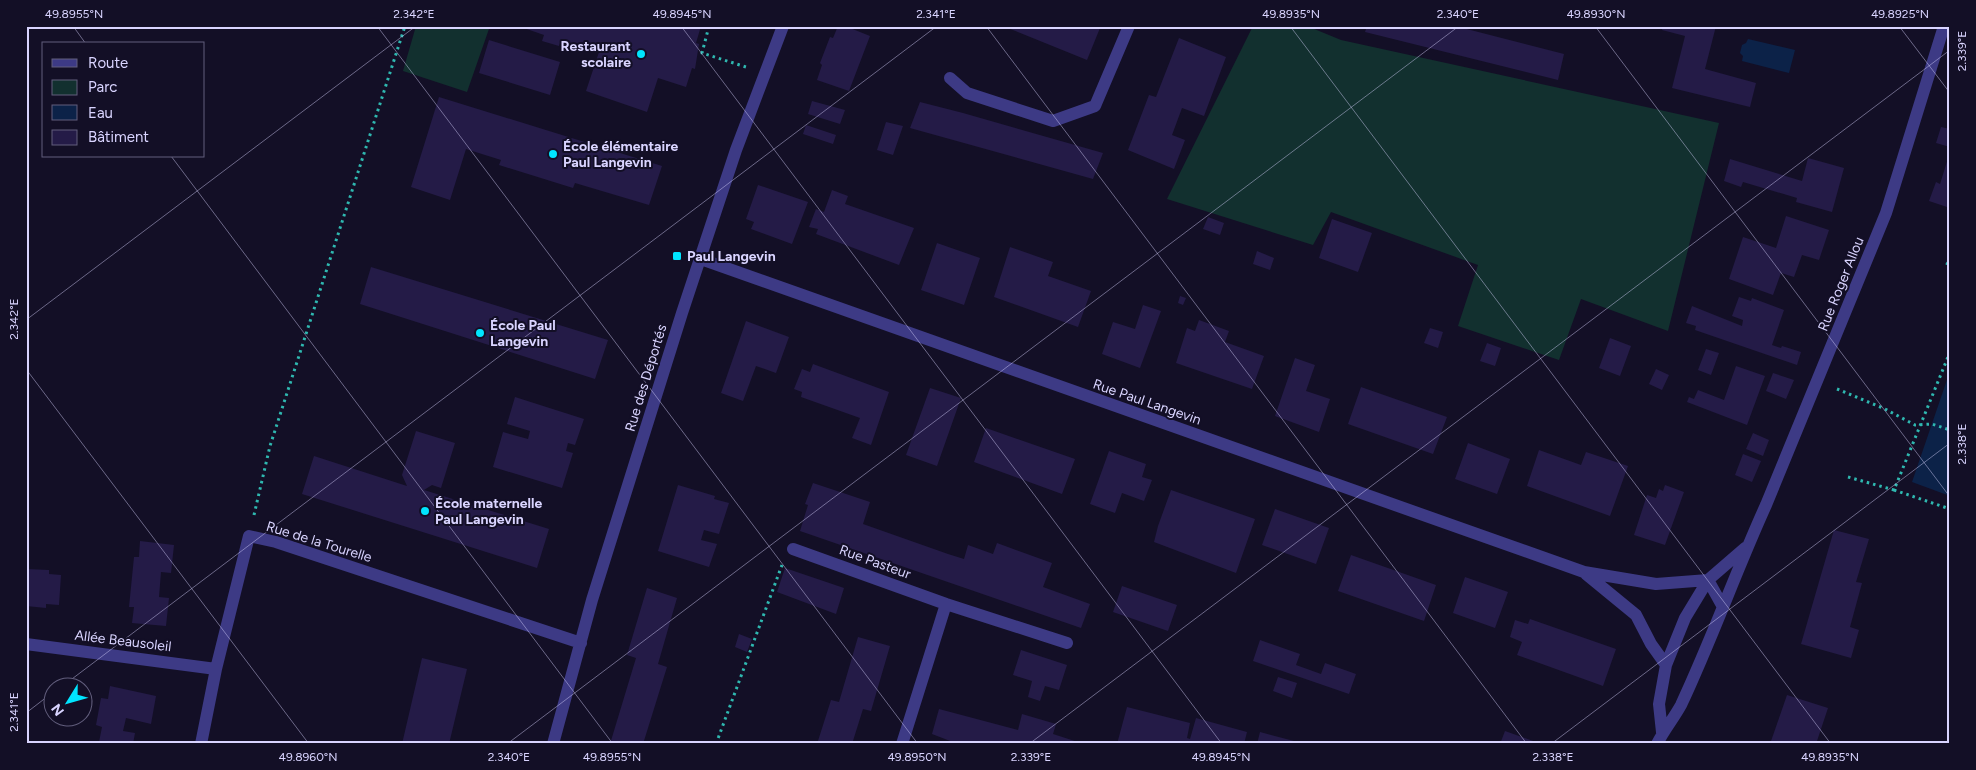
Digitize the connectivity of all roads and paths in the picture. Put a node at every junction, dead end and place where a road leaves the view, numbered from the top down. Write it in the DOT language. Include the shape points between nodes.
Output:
graph roads {
  1 [pos="405,26"];
  2 [pos="709,26"];
  3 [pos="783,26"];
  4 [pos="1129,26"];
  5 [pos="1944,26"];
  6 [pos="765,73"];
  7 [pos="950,78"];
  8 [pos="701,259"];
  9 [pos="1950,352"];
  10 [pos="1817,381"];
  11 [pos="1922,424"];
  12 [pos="1950,430"];
  13 [pos="1848,477"];
  14 [pos="1894,490"];
  15 [pos="1950,509"];
  16 [pos="249,536"];
  17 [pos="1747,546"];
  18 [pos="793,549"];
  19 [pos="1584,572"];
  20 [pos="1708,580"];
  21 [pos="946,604"];
  22 [pos="1723,607"];
  23 [pos="581,643"];
  24 [pos="1067,643"];
  25 [pos="26,644"];
  26 [pos="1666,665"];
  27 [pos="216,668"];
  28 [pos="1660,738"];
  29 [pos="201,744"];
  30 [pos="554,744"];
  31 [pos="716,744"];
  32 [pos="902,744"];
  1 -- 16 [label="path" via="270,446"];
  2 -- 6 [label="path" via="702,53"];
  3 -- 6 [label="street, Rue des Déportés"];
  4 -- 7 [label="street" via="1095,106 1053,121 967,93"];
  5 -- 10 [label="street, Rue Roger Allou" via="1886,213"];
  6 -- 8 [label="street, Rue des Déportés"];
  8 -- 19 [label="street, Rue Paul Langevin"];
  8 -- 23 [label="street, Rue des Déportés"];
  9 -- 11 [label="path"];
  10 -- 11 [label="path" via="1915,425"];
  10 -- 17 [label="street, Rue Roger Allou"];
  11 -- 12 [label="path"];
  11 -- 14 [label="path"];
  13 -- 14 [label="path"];
  14 -- 15 [label="path"];
  16 -- 23 [label="street, Rue de la Tourelle" via="295,548"];
  16 -- 27 [label="street, Rue de la Tourelle"];
  17 -- 20 [label="street"];
  17 -- 22 [label="street, Rue Roger Allou"];
  18 -- 21 [label="street, Rue Pasteur"];
  18 -- 31 [label="path" via="784,559"];
  19 -- 20 [label="street" via="1656,584"];
  19 -- 26 [label="street" via="1636,615"];
  20 -- 22 [label="street"];
  20 -- 26 [label="street" via="1685,618"];
  21 -- 24 [label="street, Rue Pasteur"];
  21 -- 32 [label="street"];
  22 -- 28 [label="street, Rue Roger Allou" via="1680,707"];
  23 -- 30 [label="street, Rue des Déportés"];
  25 -- 27 [label="street, Allée Beausoleil"];
  26 -- 28 [label="street" via="1659,704"];
  27 -- 29 [label="street, Rue de la Tourelle"];
}
